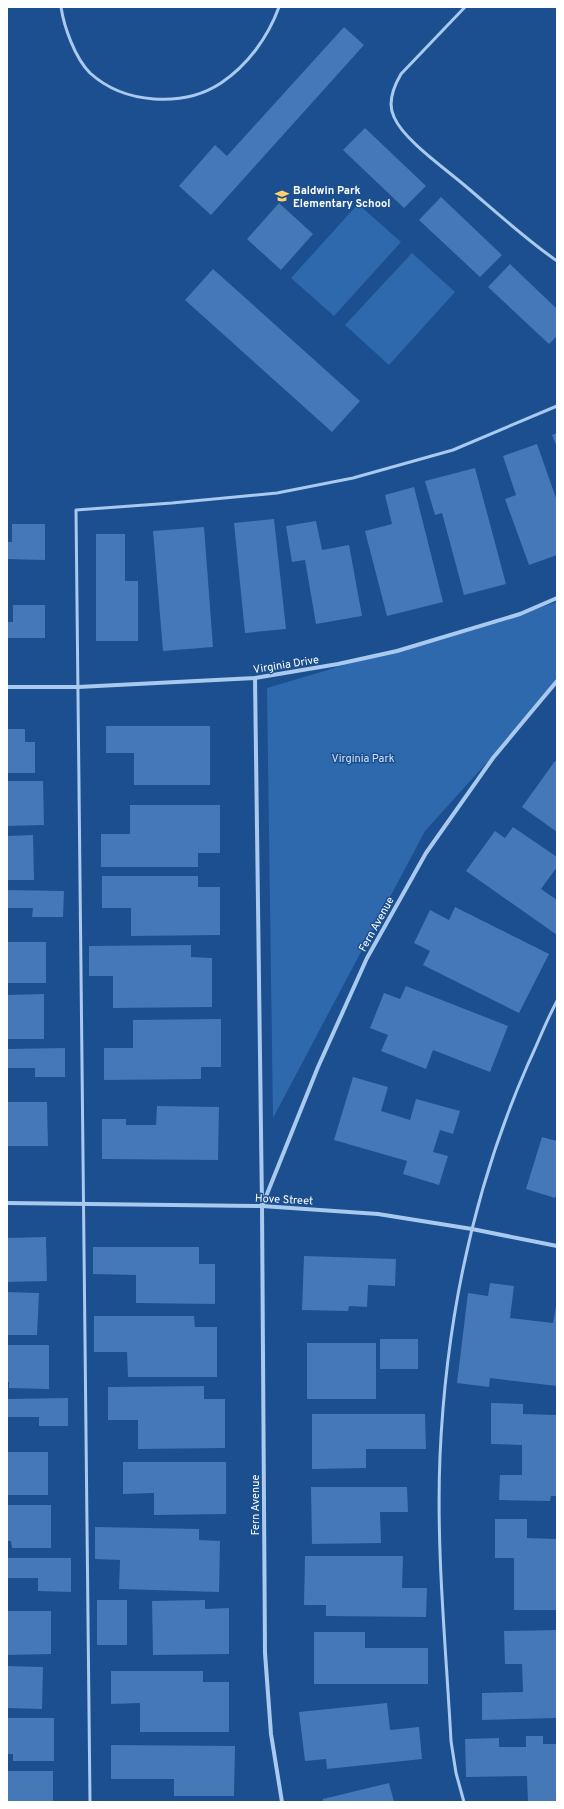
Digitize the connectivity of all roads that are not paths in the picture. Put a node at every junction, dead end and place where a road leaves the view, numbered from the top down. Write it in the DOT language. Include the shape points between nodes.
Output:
graph roads {
  1 [pos="61,7"];
  2 [pos="279,7"];
  3 [pos="464,7"];
  4 [pos="557,262"];
  5 [pos="557,406"];
  6 [pos="557,598"];
  7 [pos="255,678"];
  8 [pos="557,682"];
  9 [pos="7,687"];
  10 [pos="78,687"];
  11 [pos="557,1002"];
  12 [pos="7,1203"];
  13 [pos="84,1204"];
  14 [pos="262,1206"];
  15 [pos="472,1229"];
  16 [pos="557,1246"];
  17 [pos="90,1802"];
  18 [pos="282,1802"];
  19 [pos="464,1802"];
  1 -- 2 [label="lane" via="73,47 90,72 108,85 127,93 160,99 178,99 194,95 220,83 243,64 259,45 272,25"];
  3 -- 4 [label="lane" via="401,74 391,101 393,116 402,130 425,152"];
  5 -- 10 [label="lane" via="453,450 352,478 277,493 172,504 76,510"];
  6 -- 7 [label="street, Virginia Drive" via="520,614 397,651"];
  7 -- 10 [label="street, Virginia Drive"];
  7 -- 14 [label="street, Fern Avenue"];
  8 -- 14 [label="street, Fern Avenue" via="484,770 426,853 367,958 318,1067"];
  9 -- 10 [label="street, Virginia Drive"];
  10 -- 13 [label="lane"];
  11 -- 15 [label="lane" via="515,1093 492,1159"];
  12 -- 13 [label="street, Hove Street"];
  13 -- 14 [label="street, Hove Street"];
  13 -- 17 [label="lane"];
  14 -- 15 [label="street, Hove Street" via="378,1214"];
  14 -- 18 [label="street, Fern Avenue" via="265,1654 271,1734"];
  15 -- 16 [label="street, Hove Street"];
  15 -- 19 [label="lane" via="456,1304 445,1380 440,1471 450,1742"];
}
